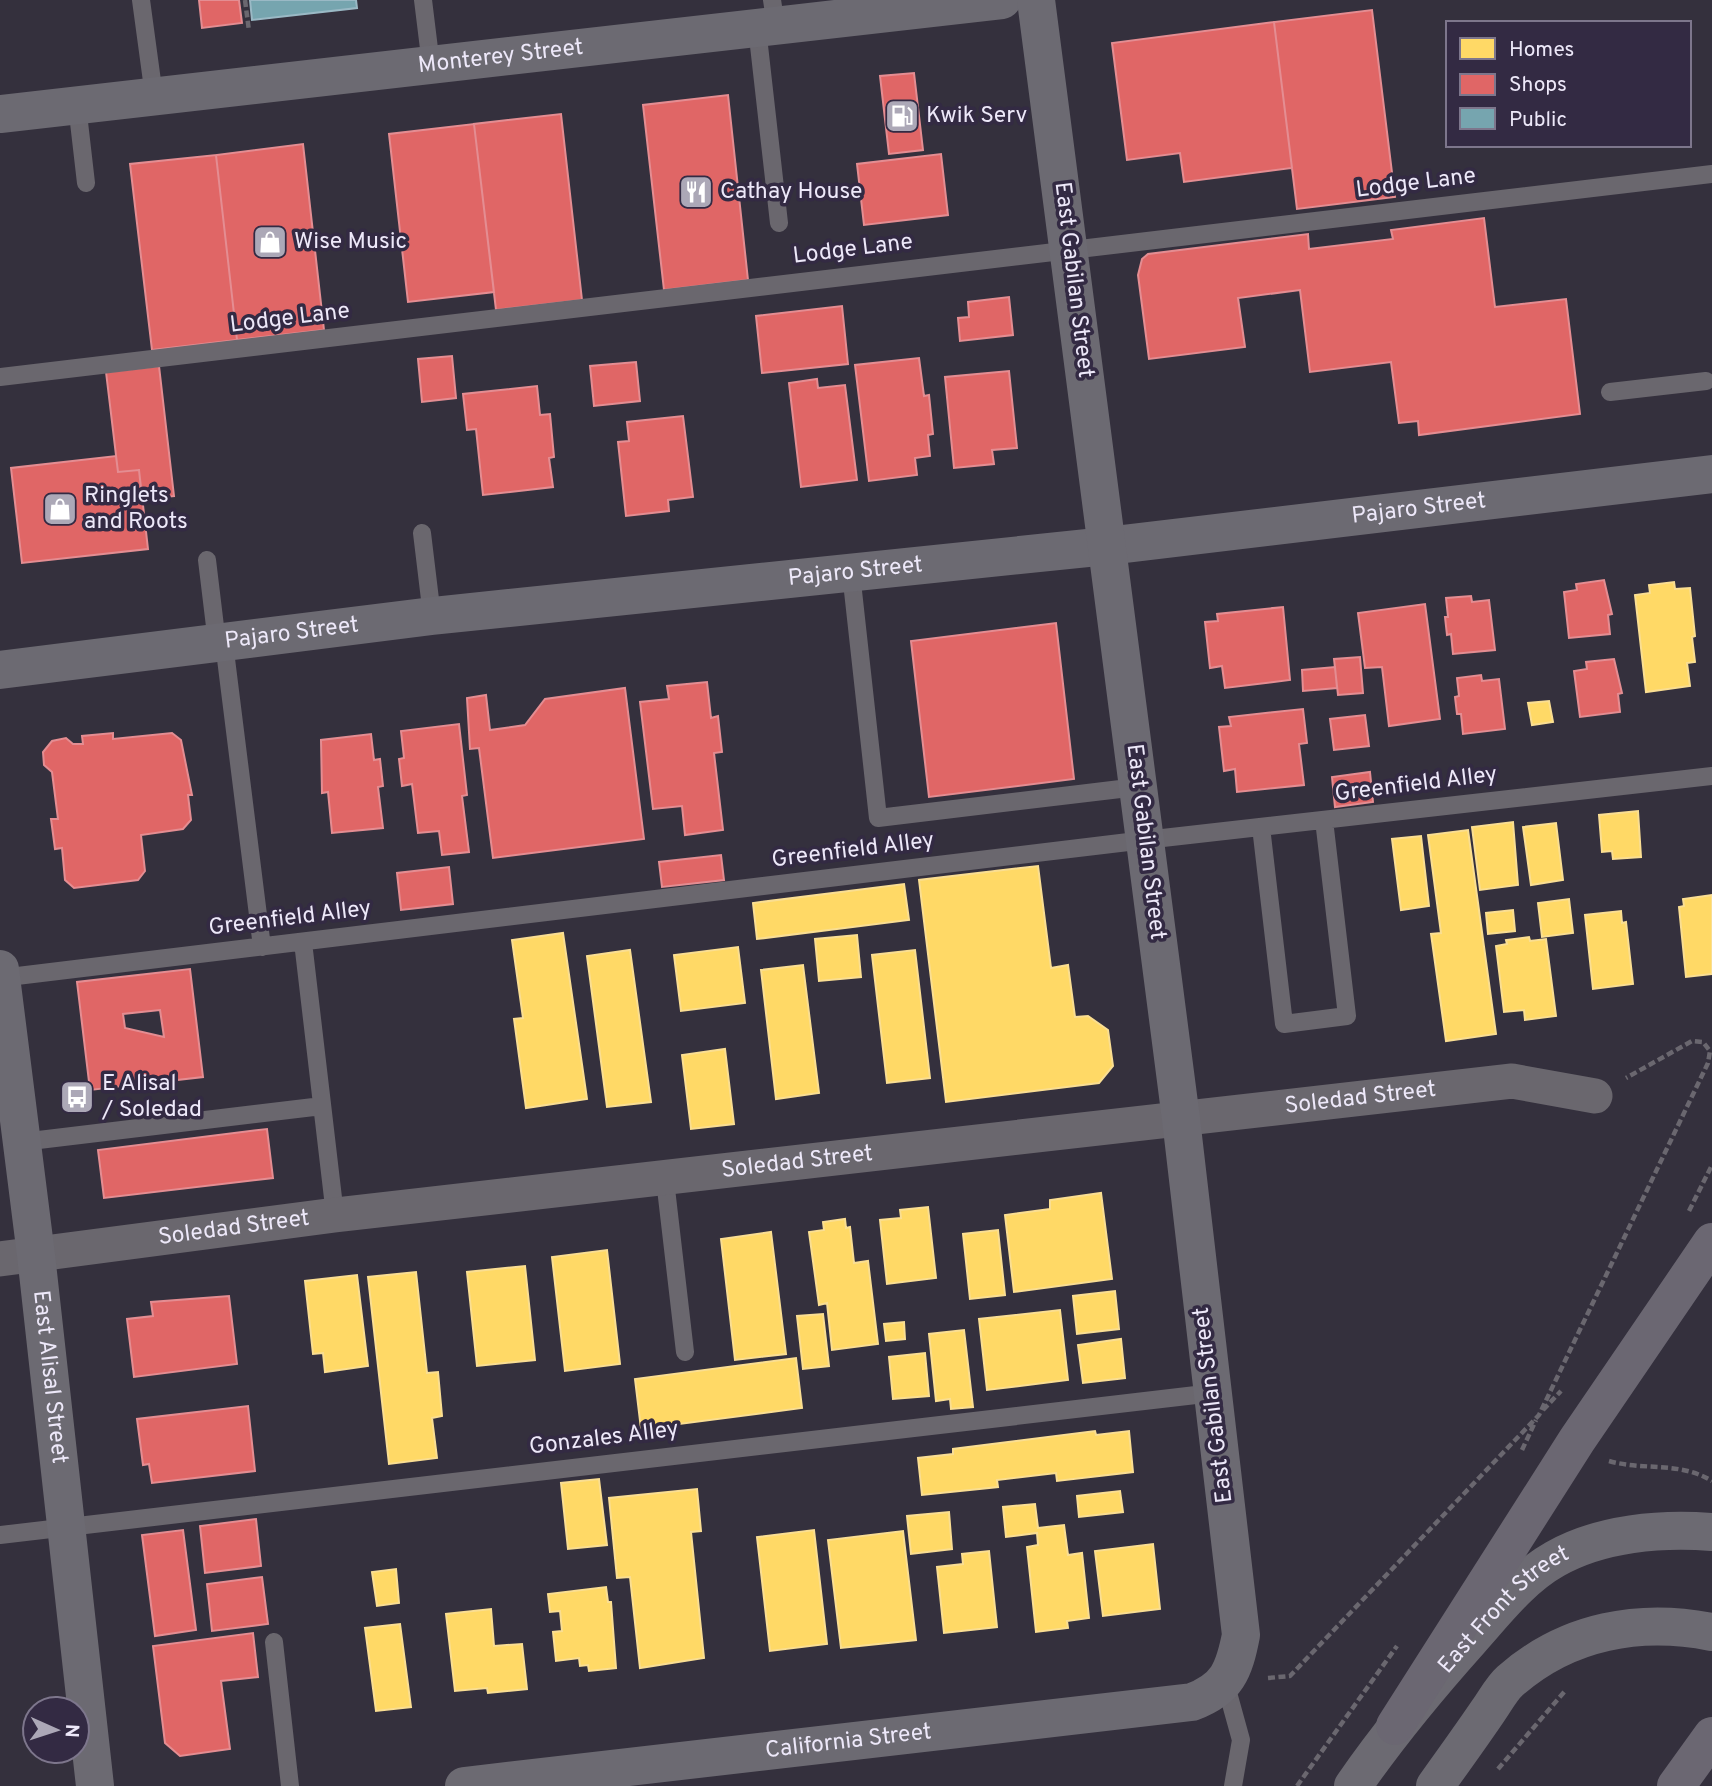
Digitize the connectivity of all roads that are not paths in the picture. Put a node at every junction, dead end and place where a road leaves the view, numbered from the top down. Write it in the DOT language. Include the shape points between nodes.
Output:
graph roads {
  1 [pos="141,0"];
  2 [pos="423,0"];
  3 [pos="1002,0"];
  4 [pos="1036,0"];
  5 [pos="768,18"];
  6 [pos="431,65"];
  7 [pos="154,96"];
  8 [pos="77,105"];
  9 [pos="0,114"];
  10 [pos="1712,174"];
  11 [pos="86,183"];
  12 [pos="779,223"];
  13 [pos="1070,248"];
  14 [pos="0,377"];
  15 [pos="1706,381"];
  16 [pos="1610,392"];
  17 [pos="1712,474"];
  18 [pos="422,533"];
  19 [pos="1107,546"];
  20 [pos="207,559"];
  21 [pos="851,573"];
  22 [pos="432,616"];
  23 [pos="220,643"];
  24 [pos="0,670"];
  25 [pos="1712,776"];
  26 [pos="1137,787"];
  27 [pos="1324,820"];
  28 [pos="1261,827"];
  29 [pos="1144,840"];
  30 [pos="303,942"];
  31 [pos="262,947"];
  32 [pos="0,975"];
  33 [pos="1595,1096"];
  34 [pos="322,1106"];
  35 [pos="1181,1119"];
  36 [pos="22,1142"];
  37 [pos="665,1180"];
  38 [pos="335,1216"];
  39 [pos="1712,1242"];
  40 [pos="18,1257"];
  41 [pos="685,1352"];
  42 [pos="1213,1393"];
  43 [pos="67,1526"];
  44 [pos="1712,1532"];
  45 [pos="0,1535"];
  46 [pos="1712,1632"];
  47 [pos="274,1642"];
  48 [pos="1225,1682"];
  49 [pos="1395,1726"];
  50 [pos="1712,1736"];
  51 [pos="1682,1778"];
  52 [pos="95,1786"];
  53 [pos="290,1786"];
  54 [pos="464,1786"];
  55 [pos="1233,1786"];
  56 [pos="1353,1786"];
  57 [pos="1435,1786"];
  1 -- 7 [label="lane"];
  2 -- 6 [label="lane"];
  3 -- 5 [label="street, Monterey Street"];
  4 -- 13 [label="street, East Gabilan Street"];
  5 -- 6 [label="street, Monterey Street"];
  5 -- 12 [label="lane"];
  6 -- 7 [label="street, Monterey Street"];
  7 -- 8 [label="street, Monterey Street"];
  8 -- 9 [label="street, Monterey Street"];
  8 -- 11 [label="lane"];
  10 -- 13 [label="lane, Lodge Lane"];
  13 -- 14 [label="lane, Lodge Lane"];
  13 -- 19 [label="street, East Gabilan Street"];
  15 -- 16 [label="lane"];
  17 -- 19 [label="street, Pajaro Street"];
  18 -- 22 [label="lane"];
  19 -- 21 [label="street, Pajaro Street"];
  19 -- 26 [label="street, East Gabilan Street"];
  20 -- 23 [label="lane"];
  21 -- 22 [label="street, Pajaro Street"];
  21 -- 26 [label="lane" via="878,818"];
  22 -- 23 [label="street, Pajaro Street"];
  23 -- 24 [label="street, Pajaro Street"];
  23 -- 31 [label="lane"];
  25 -- 27 [label="lane, Greenfield Alley"];
  26 -- 29 [label="street, East Gabilan Street"];
  27 -- 28 [label="lane, Greenfield Alley"];
  27 -- 28 [label="lane" via="1347,1016 1284,1024"];
  28 -- 29 [label="lane, Greenfield Alley"];
  29 -- 30 [label="lane, Greenfield Alley"];
  29 -- 35 [label="street, East Gabilan Street"];
  30 -- 31 [label="lane, Greenfield Alley"];
  30 -- 34 [label="lane"];
  31 -- 32 [label="lane, Greenfield Alley"];
  32 -- 36 [label="street, East Alisal Street"];
  33 -- 35 [label="street, Soledad Street" via="1512,1082"];
  34 -- 36 [label="lane"];
  34 -- 38 [label="lane"];
  35 -- 37 [label="street, Soledad Street"];
  35 -- 42 [label="street, East Gabilan Street"];
  36 -- 40 [label="street, East Alisal Street"];
  37 -- 38 [label="street, Soledad Street"];
  37 -- 41 [label="lane"];
  38 -- 40 [label="street, Soledad Street"];
  39 -- 49 [label="main road" via="1577,1440"];
  40 -- 43 [label="street, East Alisal Street"];
  42 -- 43 [label="lane, Gonzales Alley"];
  42 -- 48 [label="street, East Gabilan Street" via="1241,1635"];
  43 -- 45 [label="lane, Gonzales Alley"];
  43 -- 52 [label="street, East Alisal Street"];
  44 -- 49 [label="street, East Front Street" via="1641,1533 1596,1542 1555,1558 1517,1587"];
  46 -- 57 [label="street" via="1673,1624 1632,1625 1551,1653 1509,1681"];
  47 -- 53 [label="lane"];
  48 -- 54 [label="street, California Street" via="1211,1695 1192,1702"];
  48 -- 55 [label="lane" via="1241,1740"];
  49 -- 56 [label="street, East Front Street"];
  50 -- 51 [label="main road"];
}
